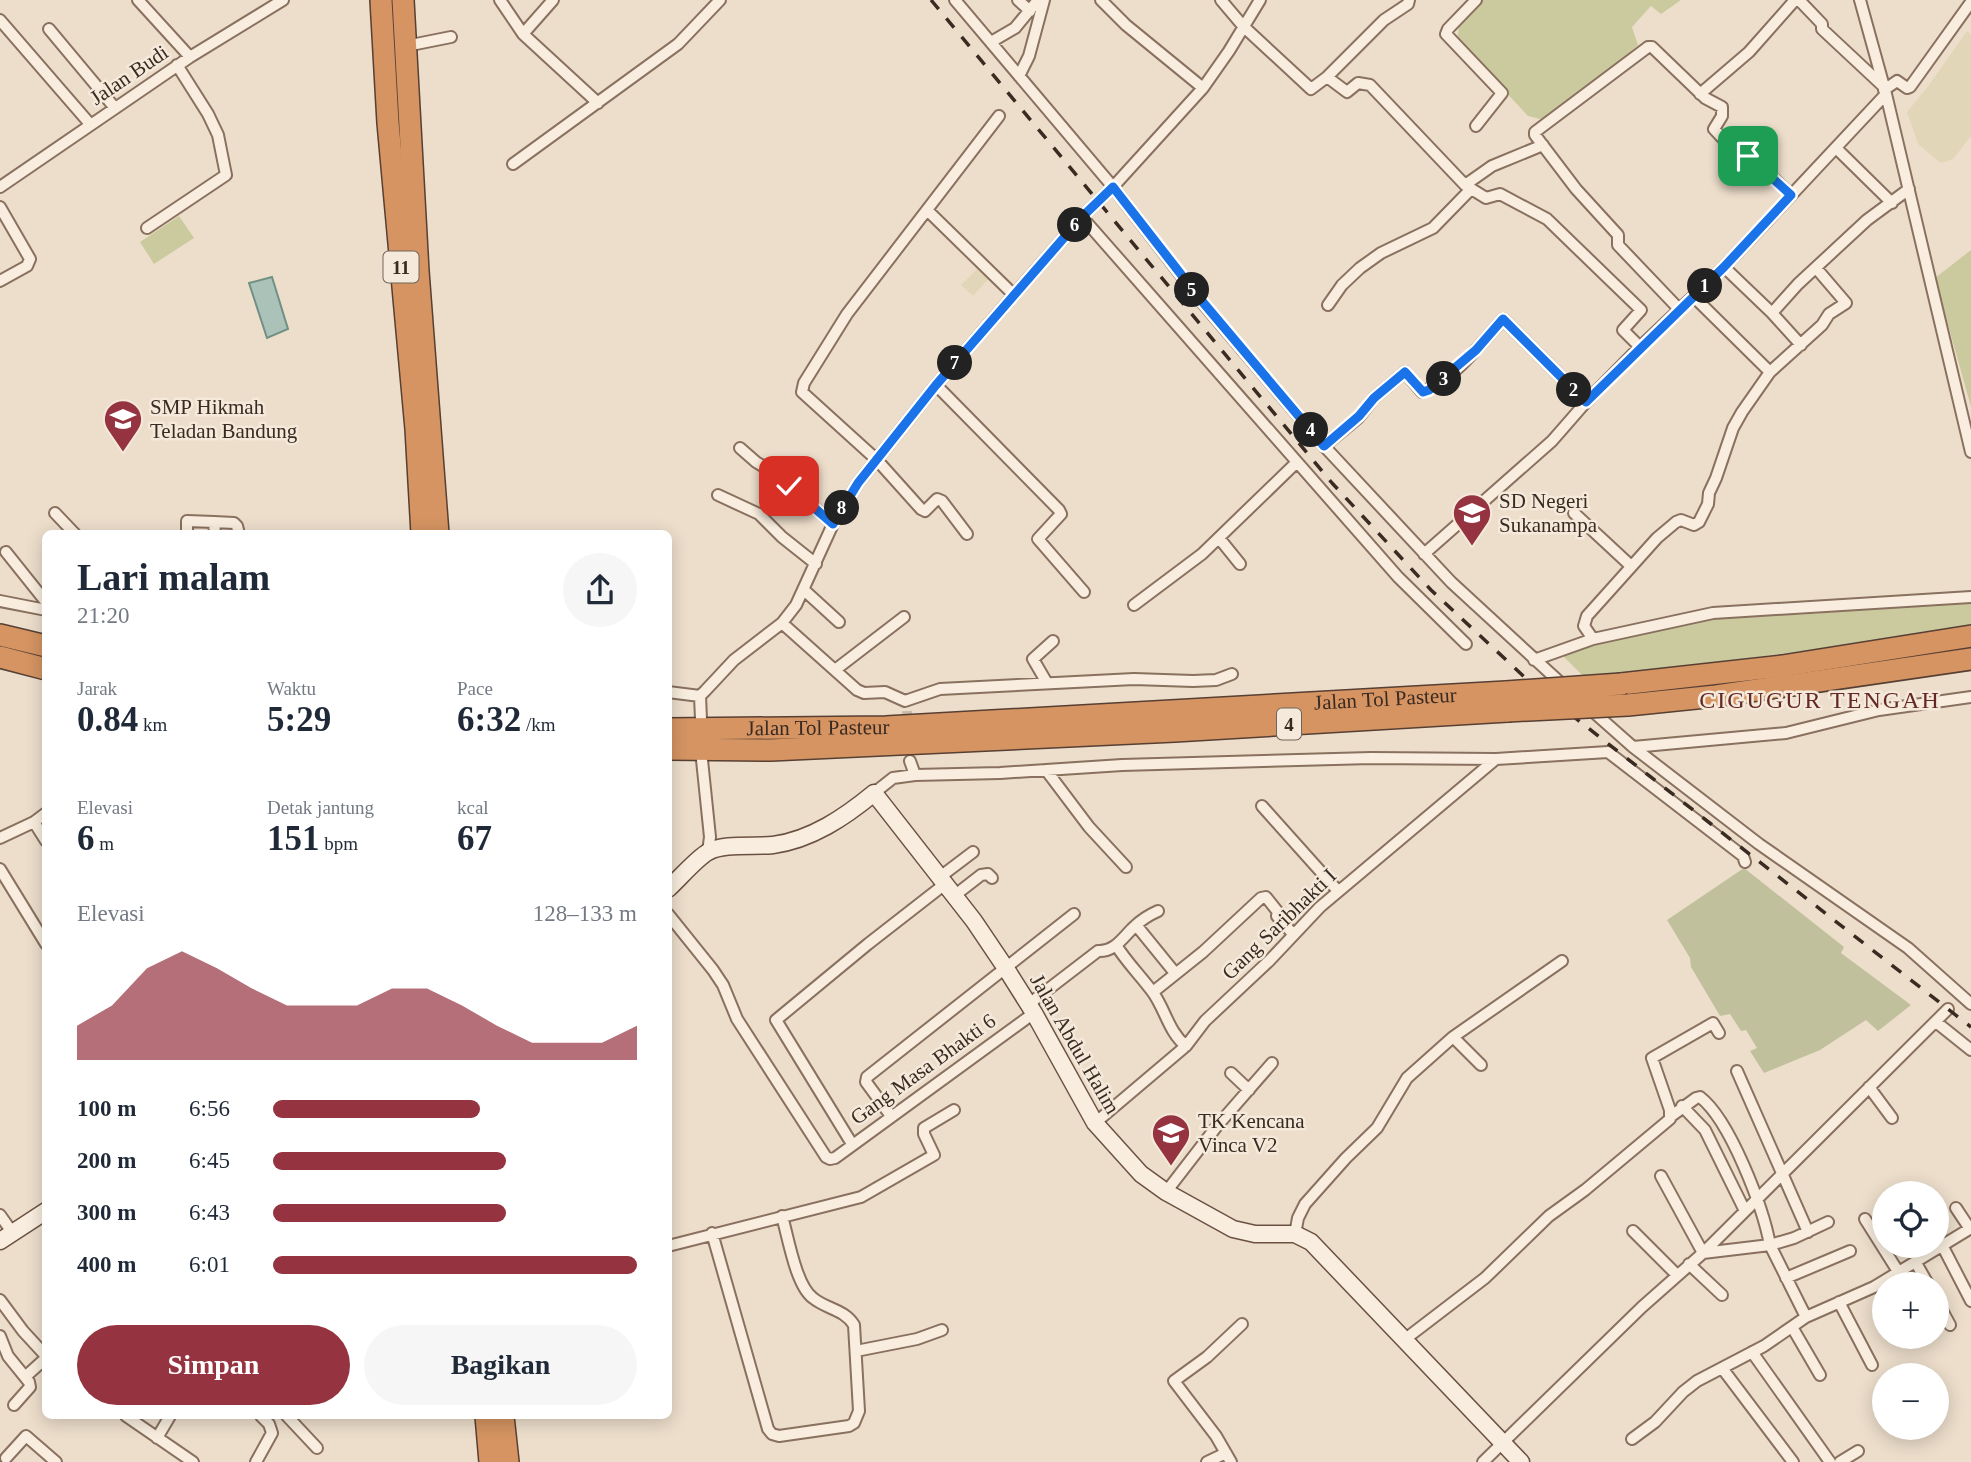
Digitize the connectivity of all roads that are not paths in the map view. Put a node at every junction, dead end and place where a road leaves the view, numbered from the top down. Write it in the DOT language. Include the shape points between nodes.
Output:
graph roads {
  1 [pos="138,0"];
  2 [pos="284,0"];
  3 [pos="381,0"];
  4 [pos="404,0"];
  5 [pos="500,0"];
  6 [pos="553,0"];
  7 [pos="720,0"];
  8 [pos="955,0"];
  9 [pos="1017,0"];
  10 [pos="1038,0"];
  11 [pos="1044,0"];
  12 [pos="1101,0"];
  13 [pos="1221,0"];
  14 [pos="1260,0"];
  15 [pos="1409,0"];
  16 [pos="1476,0"];
  17 [pos="1797,0"];
  18 [pos="1860,0"];
  19 [pos="1971,2"];
  20 [pos="1030,10"];
  21 [pos="0,20"];
  22 [pos="1243,26"];
  23 [pos="49,29"];
  24 [pos="523,33"];
  25 [pos="451,37"];
  26 [pos="991,42"];
  27 [pos="405,46"];
  28 [pos="190,57"];
  29 [pos="177,65"];
  30 [pos="1019,76"];
  31 [pos="1327,77"];
  32 [pos="1203,88"];
  33 [pos="1884,90"];
  34 [pos="1700,93"];
  35 [pos="598,103"];
  36 [pos="115,108"];
  37 [pos="999,116"];
  38 [pos="399,122"];
  39 [pos="90,124"];
  40 [pos="1476,125"];
  41 [pos="1543,145"];
  42 [pos="1837,149"];
  43 [pos="513,164"];
  44 [pos="0,187"];
  45 [pos="1113,187"];
  46 [pos="1468,187"];
  47 [pos="1909,189"];
  48 [pos="1791,195"];
  49 [pos="1892,203"];
  50 [pos="0,206"];
  51 [pos="927,210"];
  52 [pos="1082,217"];
  53 [pos="147,228"];
  54 [pos="1724,267"];
  55 [pos="1816,268"];
  56 [pos="0,281"];
  57 [pos="1014,295"];
  58 [pos="1694,297"];
  59 [pos="1328,305"];
  60 [pos="1679,309"];
  61 [pos="1772,313"];
  62 [pos="1801,345"];
  63 [pos="1640,347"];
  64 [pos="1770,372"];
  65 [pos="936,385"];
  66 [pos="1586,402"];
  67 [pos="1968,422"];
  68 [pos="1324,446"];
  69 [pos="740,447"];
  70 [pos="1971,452"];
  71 [pos="877,460"];
  72 [pos="1297,462"];
  73 [pos="718,495"];
  74 [pos="55,513"];
  75 [pos="1574,513"];
  76 [pos="833,524"];
  77 [pos="214,528"];
  78 [pos="71,530"];
  79 [pos="187,530"];
  80 [pos="238,530"];
  81 [pos="422,530"];
  82 [pos="438,530"];
  83 [pos="967,534"];
  84 [pos="1219,538"];
  85 [pos="6,552"];
  86 [pos="1424,554"];
  87 [pos="816,564"];
  88 [pos="1240,564"];
  89 [pos="1631,566"];
  90 [pos="804,590"];
  91 [pos="1084,592"];
  92 [pos="42,597"];
  93 [pos="1971,597"];
  94 [pos="0,601"];
  95 [pos="1134,605"];
  96 [pos="42,609"];
  97 [pos="904,617"];
  98 [pos="839,622"];
  99 [pos="782,623"];
  100 [pos="0,635"];
  101 [pos="1971,636"];
  102 [pos="1593,639"];
  103 [pos="1053,641"];
  104 [pos="1465,644"];
  105 [pos="42,645"];
  106 [pos="0,657"];
  107 [pos="1971,659"];
  108 [pos="1534,660"];
  109 [pos="42,668"];
  110 [pos="835,670"];
  111 [pos="1231,674"];
  112 [pos="1047,683"];
  113 [pos="672,692"];
  114 [pos="700,696"];
  115 [pos="1971,697"];
  116 [pos="1507,701"];
  117 [pos="701,719"];
  118 [pos="1069,726"];
  119 [pos="672,729"];
  120 [pos="1633,747"];
  121 [pos="672,749"];
  122 [pos="1496,758"];
  123 [pos="702,760"];
  124 [pos="910,761"];
  125 [pos="1046,770"];
  126 [pos="915,775"];
  127 [pos="874,793"];
  128 [pos="1262,806"];
  129 [pos="42,816"];
  130 [pos="34,822"];
  131 [pos="42,835"];
  132 [pos="0,838"];
  133 [pos="708,852"];
  134 [pos="973,852"];
  135 [pos="1745,862"];
  136 [pos="1126,867"];
  137 [pos="0,869"];
  138 [pos="992,878"];
  139 [pos="672,885"];
  140 [pos="946,886"];
  141 [pos="1338,891"];
  142 [pos="1158,911"];
  143 [pos="1074,914"];
  144 [pos="672,919"];
  145 [pos="1136,925"];
  146 [pos="1293,934"];
  147 [pos="42,937"];
  148 [pos="1116,945"];
  149 [pos="1562,961"];
  150 [pos="1005,967"];
  151 [pos="1175,973"];
  152 [pos="1971,988"];
  153 [pos="1153,992"];
  154 [pos="1961,996"];
  155 [pos="1971,1004"];
  156 [pos="1032,1009"];
  157 [pos="1948,1009"];
  158 [pos="1936,1022"];
  159 [pos="1719,1033"];
  160 [pos="1453,1037"];
  161 [pos="1186,1046"];
  162 [pos="1971,1050"];
  163 [pos="1272,1063"];
  164 [pos="1481,1065"];
  165 [pos="1737,1071"];
  166 [pos="1231,1073"];
  167 [pos="1869,1087"];
  168 [pos="1249,1090"];
  169 [pos="1682,1107"];
  170 [pos="954,1110"];
  171 [pos="891,1116"];
  172 [pos="1670,1117"];
  173 [pos="1892,1118"];
  174 [pos="1095,1124"];
  175 [pos="852,1144"];
  176 [pos="1782,1174"];
  177 [pos="1661,1176"];
  178 [pos="1167,1192"];
  179 [pos="1758,1198"];
  180 [pos="1956,1208"];
  181 [pos="1745,1211"];
  182 [pos="42,1214"];
  183 [pos="0,1215"];
  184 [pos="782,1216"];
  185 [pos="1865,1219"];
  186 [pos="1828,1222"];
  187 [pos="1969,1230"];
  188 [pos="1633,1231"];
  189 [pos="1808,1232"];
  190 [pos="712,1233"];
  191 [pos="1295,1234"];
  192 [pos="6,1236"];
  193 [pos="1949,1241"];
  194 [pos="1971,1242"];
  195 [pos="672,1245"];
  196 [pos="1770,1245"];
  197 [pos="1850,1251"];
  198 [pos="1703,1253"];
  199 [pos="1923,1258"];
  200 [pos="1949,1258"];
  201 [pos="1916,1263"];
  202 [pos="1689,1264"];
  203 [pos="1894,1272"];
  204 [pos="1905,1272"];
  205 [pos="1921,1272"];
  206 [pos="1677,1275"];
  207 [pos="1786,1278"];
  208 [pos="1872,1288"];
  209 [pos="1722,1295"];
  210 [pos="0,1300"];
  211 [pos="1971,1301"];
  212 [pos="1839,1302"];
  213 [pos="1806,1317"];
  214 [pos="1242,1324"];
  215 [pos="1791,1327"];
  216 [pos="942,1330"];
  217 [pos="0,1336"];
  218 [pos="1404,1340"];
  219 [pos="856,1351"];
  220 [pos="42,1352"];
  221 [pos="1752,1352"];
  222 [pos="42,1361"];
  223 [pos="1872,1365"];
  224 [pos="1722,1368"];
  225 [pos="1819,1375"];
  226 [pos="25,1377"];
  227 [pos="14,1405"];
  228 [pos="130,1419"];
  229 [pos="168,1419"];
  230 [pos="264,1419"];
  231 [pos="290,1419"];
  232 [pos="486,1419"];
  233 [pos="503,1419"];
  234 [pos="157,1438"];
  235 [pos="1632,1439"];
  236 [pos="1502,1442"];
  237 [pos="317,1448"];
  238 [pos="1858,1451"];
  239 [pos="1228,1457"];
  240 [pos="6,1458"];
  241 [pos="56,1462"];
  242 [pos="193,1462"];
  243 [pos="256,1462"];
  244 [pos="491,1462"];
  245 [pos="508,1462"];
  246 [pos="1207,1462"];
  247 [pos="1483,1462"];
  248 [pos="1521,1462"];
  249 [pos="1793,1462"];
  250 [pos="1830,1462"];
  251 [pos="1840,1462"];
  1 -- 28 [label="street"];
  2 -- 28 [label="street, Jalan Budi"];
  3 -- 38 [label="highway, 11"];
  4 -- 27 [label="highway, 11"];
  5 -- 24 [label="street"];
  6 -- 24 [label="street"];
  7 -- 35 [label="street" via="678,44"];
  8 -- 26 [label="street"];
  9 -- 20 [label="street"];
  10 -- 20 [label="street"];
  11 -- 30 [label="street"];
  12 -- 32 [label="street"];
  13 -- 22 [label="street"];
  14 -- 22 [label="street"];
  15 -- 31 [label="street"];
  16 -- 40 [label="street" via="1446,34 1502,93"];
  17 -- 33 [label="street"];
  17 -- 34 [label="street" via="1749,52"];
  18 -- 33 [label="street"];
  19 -- 33 [label="street" via="1910,87 1897,81"];
  20 -- 26 [label="street" via="1016,28"];
  21 -- 39 [label="street"];
  22 -- 31 [label="street" via="1310,89"];
  22 -- 32 [label="street"];
  23 -- 36 [label="street"];
  24 -- 35 [label="street"];
  25 -- 27 [label="street"];
  26 -- 30 [label="street"];
  27 -- 38 [label="highway, 11"];
  28 -- 29 [label="street, Jalan Budi"];
  29 -- 36 [label="street, Jalan Budi"];
  29 -- 53 [label="street" via="218,135 226,175"];
  30 -- 45 [label="street"];
  31 -- 46 [label="street" via="1348,92 1358,83 1370,85"];
  32 -- 45 [label="street"];
  33 -- 42 [label="street"];
  33 -- 47 [label="street"];
  34 -- 41 [label="street" via="1656,49 1648,47 1542,126 1535,134"];
  34 -- 48 [label="street" via="1723,109 1714,129 1721,138 1741,158 1755,161"];
  35 -- 43 [label="street"];
  36 -- 39 [label="street, Jalan Budi"];
  37 -- 51 [label="street"];
  38 -- 81 [label="highway, 11"];
  38 -- 82 [label="highway, 11" via="418,271"];
  39 -- 44 [label="street, Jalan Budi"];
  41 -- 46 [label="street" via="1492,166"];
  41 -- 60 [label="street" via="1618,235 1618,245"];
  42 -- 48 [label="street"];
  42 -- 49 [label="street"];
  45 -- 52 [label="street"];
  45 -- 68 [label="street"];
  46 -- 59 [label="street" via="1433,228 1360,268"];
  46 -- 63 [label="street" via="1486,198 1500,194 1547,219 1641,310 1623,330"];
  47 -- 49 [label="street"];
  47 -- 67 [label="street"];
  48 -- 54 [label="street"];
  49 -- 55 [label="street"];
  50 -- 56 [label="street" via="30,259 27,266"];
  51 -- 57 [label="street"];
  51 -- 71 [label="street" via="848,314 802,392"];
  52 -- 57 [label="street"];
  52 -- 72 [label="street"];
  54 -- 58 [label="street"];
  54 -- 61 [label="street"];
  55 -- 61 [label="street"];
  55 -- 62 [label="street" via="1846,303 1829,314"];
  57 -- 65 [label="street"];
  58 -- 60 [label="street"];
  58 -- 64 [label="street"];
  60 -- 63 [label="street"];
  61 -- 62 [label="street"];
  62 -- 64 [label="street"];
  63 -- 66 [label="street"];
  64 -- 89 [label="street" via="1733,428 1699,522 1676,522"];
  65 -- 71 [label="street"];
  65 -- 91 [label="street" via="1059,510 1058,519 1038,538"];
  66 -- 68 [label="street" via="1503,319 1436,385 1423,392 1405,372"];
  66 -- 86 [label="street" via="1552,441"];
  67 -- 70 [label="street"];
  68 -- 86 [label="street"];
  69 -- 76 [label="street"];
  71 -- 76 [label="street"];
  71 -- 83 [label="street" via="923,510 940,500"];
  72 -- 84 [label="street"];
  72 -- 104 [label="street" via="1398,577"];
  73 -- 87 [label="street" via="759,514"];
  74 -- 78 [label="street"];
  75 -- 89 [label="street"];
  76 -- 87 [label="street"];
  77 -- 79 [label="street" via="187,521"];
  77 -- 80 [label="street" via="233,523"];
  84 -- 88 [label="street"];
  84 -- 95 [label="street"];
  85 -- 92 [label="street"];
  86 -- 108 [label="street"];
  87 -- 90 [label="street"];
  89 -- 102 [label="street" via="1587,616 1584,625"];
  90 -- 98 [label="street"];
  90 -- 99 [label="street"];
  93 -- 102 [label="street" via="1713,613"];
  94 -- 96 [label="street"];
  97 -- 110 [label="street"];
  99 -- 110 [label="street"];
  99 -- 114 [label="street" via="734,660"];
  100 -- 105 [label="highway"];
  101 -- 116 [label="highway, Jalan Tol Pasteur / 4, bridge"];
  102 -- 108 [label="street"];
  103 -- 112 [label="street" via="1033,659"];
  106 -- 109 [label="highway"];
  107 -- 116 [label="highway, Jalan Tol Pasteur / 4, bridge" via="1628,705"];
  108 -- 120 [label="street"];
  110 -- 112 [label="street" via="857,691 885,692 906,706 940,689"];
  111 -- 112 [label="street" via="1216,680"];
  113 -- 114 [label="street"];
  114 -- 117 [label="street"];
  115 -- 120 [label="street" via="1879,710 1786,733"];
  116 -- 118 [label="highway, Jalan Tol Pasteur / 4"];
  118 -- 119 [label="highway, Jalan Tol Pasteur / 4"];
  118 -- 121 [label="highway, Jalan Tol Pasteur / 4" via="771,750"];
  120 -- 154 [label="street" via="1759,844 1908,948"];
  122 -- 125 [label="street"];
  122 -- 135 [label="street" via="1608,752"];
  122 -- 141 [label="street, Gang Saribhakti I"];
  123 -- 133 [label="street"];
  124 -- 126 [label="street"];
  125 -- 126 [label="street"];
  125 -- 136 [label="street" via="1089,828"];
  126 -- 127 [label="street" via="893,778"];
  127 -- 133 [label="street" via="841,818 802,837 775,845"];
  127 -- 140 [label="street, Jalan Abdul Halim"];
  128 -- 141 [label="street"];
  129 -- 130 [label="street"];
  130 -- 131 [label="street"];
  130 -- 132 [label="street"];
  133 -- 139 [label="street"];
  134 -- 140 [label="street"];
  137 -- 147 [label="street"];
  138 -- 140 [label="street" via="981,874"];
  140 -- 150 [label="street, Jalan Abdul Halim"];
  140 -- 175 [label="street" via="776,1020"];
  141 -- 146 [label="street, Gang Saribhakti I"];
  142 -- 145 [label="street, Gang Masa Bhakti 6"];
  143 -- 150 [label="street"];
  144 -- 175 [label="street, Gang Masa Bhakti 6" via="723,985 737,1019 826,1157 835,1158"];
  145 -- 148 [label="street, Gang Masa Bhakti 6"];
  145 -- 151 [label="street"];
  146 -- 151 [label="street" via="1266,897 1261,898"];
  146 -- 161 [label="street, Gang Saribhakti I" via="1205,1021"];
  148 -- 153 [label="street"];
  148 -- 156 [label="street, Gang Masa Bhakti 6" via="1098,951"];
  149 -- 160 [label="street"];
  150 -- 156 [label="street, Jalan Abdul Halim"];
  150 -- 171 [label="street" via="867,1077"];
  151 -- 153 [label="street"];
  152 -- 154 [label="street"];
  153 -- 161 [label="street" via="1171,1030"];
  154 -- 155 [label="street"];
  156 -- 171 [label="street, Gang Masa Bhakti 6"];
  156 -- 174 [label="street, Jalan Abdul Halim"];
  157 -- 158 [label="street"];
  158 -- 162 [label="street"];
  158 -- 167 [label="street"];
  159 -- 172 [label="street" via="1713,1023 1652,1058"];
  160 -- 164 [label="street"];
  160 -- 191 [label="street" via="1407,1078 1377,1128 1305,1205"];
  161 -- 174 [label="street, Gang Saribhakti I"];
  163 -- 168 [label="street"];
  165 -- 176 [label="street"];
  166 -- 168 [label="street"];
  167 -- 173 [label="street"];
  167 -- 176 [label="street"];
  168 -- 178 [label="street"];
  169 -- 172 [label="street"];
  169 -- 179 [label="street" via="1700,1097 1707,1102 1723,1124"];
  169 -- 181 [label="street" via="1704,1130"];
  170 -- 184 [label="street" via="925,1128 934,1155 860,1196"];
  171 -- 175 [label="street, Gang Masa Bhakti 6"];
  172 -- 218 [label="street" via="1549,1216 1485,1278"];
  174 -- 178 [label="street, Jalan Abdul Halim" via="1141,1174"];
  176 -- 179 [label="street"];
  176 -- 189 [label="street"];
  177 -- 198 [label="street"];
  178 -- 191 [label="street, Jalan Abdul Halim" via="1244,1233"];
  179 -- 181 [label="street"];
  179 -- 196 [label="street"];
  180 -- 187 [label="street"];
  181 -- 198 [label="street"];
  182 -- 192 [label="street"];
  183 -- 192 [label="street"];
  184 -- 190 [label="street"];
  184 -- 219 [label="street" via="803,1287 817,1301 849,1317"];
  185 -- 203 [label="street"];
  186 -- 189 [label="street"];
  187 -- 193 [label="street"];
  187 -- 194 [label="street"];
  188 -- 206 [label="street"];
  189 -- 196 [label="street"];
  190 -- 195 [label="street"];
  190 -- 219 [label="street" via="772,1434 854,1423 859,1411"];
  191 -- 218 [label="street" via="1311,1242"];
  196 -- 198 [label="street"];
  196 -- 207 [label="street"];
  197 -- 207 [label="street"];
  198 -- 202 [label="street"];
  199 -- 201 [label="street"];
  200 -- 211 [label="street"];
  201 -- 204 [label="street"];
  201 -- 205 [label="street"];
  202 -- 206 [label="street"];
  202 -- 209 [label="street"];
  206 -- 236 [label="street"];
  207 -- 213 [label="street"];
  208 -- 212 [label="street"];
  210 -- 220 [label="street"];
  212 -- 213 [label="street"];
  212 -- 223 [label="street"];
  213 -- 215 [label="street"];
  214 -- 239 [label="street" via="1174,1381"];
  215 -- 221 [label="street"];
  215 -- 225 [label="street"];
  216 -- 219 [label="street"];
  217 -- 226 [label="street" via="8,1356"];
  218 -- 236 [label="street"];
  221 -- 224 [label="street"];
  221 -- 250 [label="street"];
  222 -- 226 [label="street"];
  224 -- 235 [label="street" via="1683,1392"];
  224 -- 249 [label="street"];
  226 -- 227 [label="street" via="30,1387"];
  228 -- 234 [label="street"];
  229 -- 234 [label="street"];
  230 -- 243 [label="street" via="272,1433"];
  231 -- 237 [label="street"];
  232 -- 244 [label="highway"];
  233 -- 245 [label="highway"];
  234 -- 242 [label="street"];
  236 -- 247 [label="street"];
  236 -- 248 [label="street"];
  238 -- 251 [label="street"];
  239 -- 246 [label="street"];
  240 -- 241 [label="street" via="26,1436"];
}
